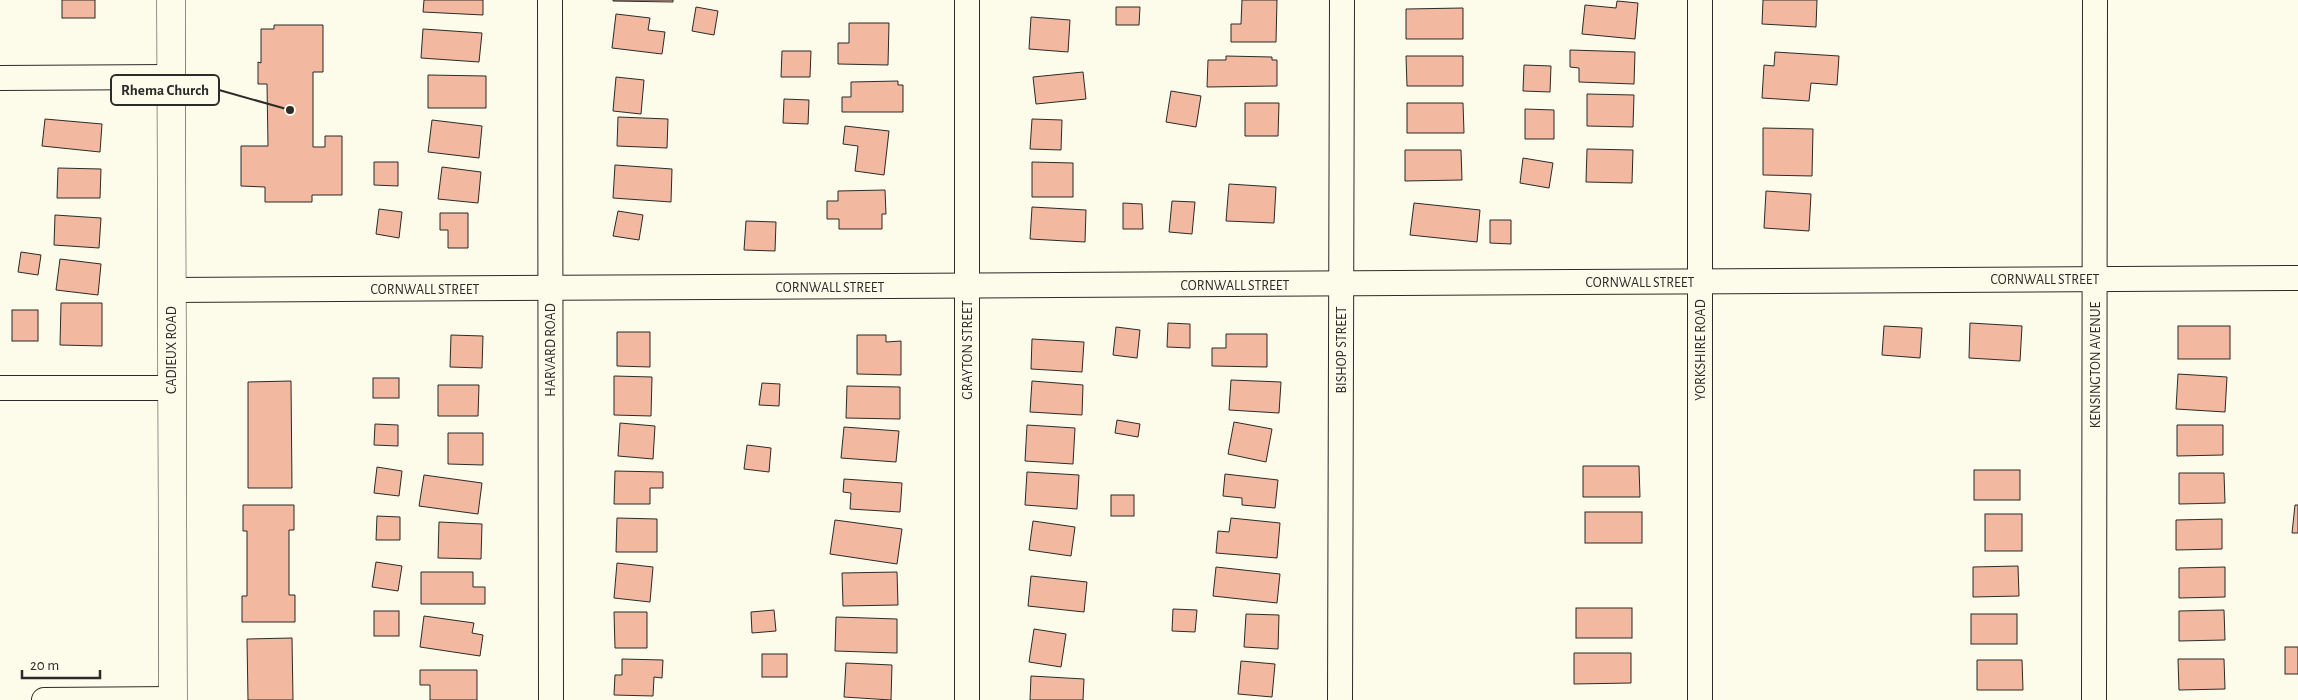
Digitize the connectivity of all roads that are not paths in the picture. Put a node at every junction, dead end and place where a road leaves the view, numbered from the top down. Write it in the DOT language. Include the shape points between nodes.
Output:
graph roads {
  1 [pos="171,0"];
  2 [pos="550,0"];
  3 [pos="967,0"];
  4 [pos="1342,0"];
  5 [pos="1700,0"];
  6 [pos="2095,0"];
  7 [pos="169,77"];
  8 [pos="0,78"];
  9 [pos="2298,278"];
  10 [pos="2095,279"];
  11 [pos="1700,282"];
  12 [pos="1341,284"];
  13 [pos="967,286"];
  14 [pos="550,288"];
  15 [pos="171,290"];
  16 [pos="0,388"];
  17 [pos="171,388"];
  18 [pos="173,699"];
  19 [pos="44,700"];
  20 [pos="551,700"];
  21 [pos="967,700"];
  22 [pos="1340,700"];
  23 [pos="1700,700"];
  24 [pos="2094,700"];
  1 -- 7 [label="street, CADIEUX ROAD"];
  2 -- 14 [label="street, HARVARD ROAD"];
  3 -- 13 [label="street, GRAYTON STREET"];
  4 -- 12 [label="street, BISHOP STREET"];
  5 -- 11 [label="street, YORKSHIRE ROAD"];
  6 -- 10 [label="street, KENSINGTON AVENUE"];
  7 -- 8 [label="street"];
  7 -- 15 [label="street, CADIEUX ROAD"];
  9 -- 10 [label="street, CORNWALL STREET"];
  10 -- 11 [label="street, CORNWALL STREET"];
  10 -- 24 [label="street, KENSINGTON AVENUE"];
  11 -- 12 [label="street, CORNWALL STREET"];
  11 -- 23 [label="street, YORKSHIRE ROAD"];
  12 -- 13 [label="street, CORNWALL STREET"];
  12 -- 22 [label="street, BISHOP STREET"];
  13 -- 14 [label="street, CORNWALL STREET"];
  13 -- 21 [label="street, GRAYTON STREET"];
  14 -- 15 [label="street, CORNWALL STREET"];
  14 -- 20 [label="street, HARVARD ROAD"];
  15 -- 17 [label="street, CADIEUX ROAD"];
  16 -- 17 [label="street"];
  17 -- 18 [label="street, CADIEUX ROAD"];
  18 -- 19 [label="street"];
}
